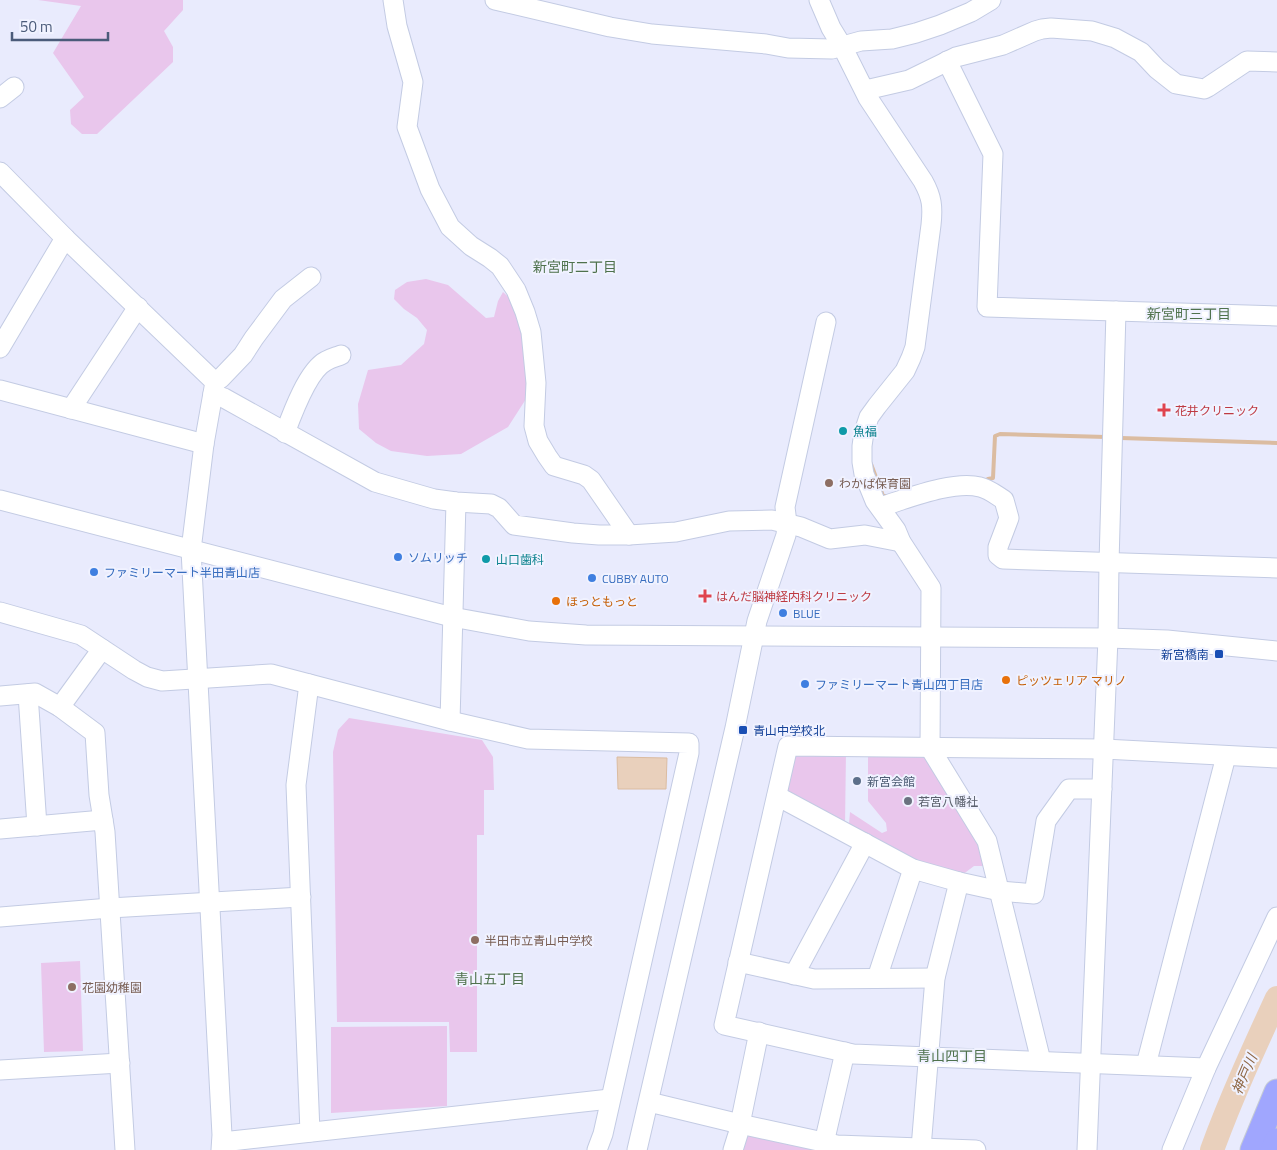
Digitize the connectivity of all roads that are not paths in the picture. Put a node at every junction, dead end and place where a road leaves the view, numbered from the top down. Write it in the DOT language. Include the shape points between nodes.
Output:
graph roads {
  1 [pos="393,0"];
  2 [pos="495,0"];
  3 [pos="819,0"];
  4 [pos="991,0"];
  5 [pos="842,46"];
  6 [pos="947,61"];
  7 [pos="1277,62"];
  8 [pos="864,88"];
  9 [pos="0,172"];
  10 [pos="65,238"];
  11 [pos="311,277"];
  12 [pos="138,307"];
  13 [pos="1116,311"];
  14 [pos="1277,316"];
  15 [pos="826,322"];
  16 [pos="0,348"];
  17 [pos="341,355"];
  18 [pos="214,388"];
  19 [pos="0,390"];
  20 [pos="71,409"];
  21 [pos="285,432"];
  22 [pos="204,444"];
  23 [pos="0,500"];
  24 [pos="456,502"];
  25 [pos="880,507"];
  26 [pos="787,523"];
  27 [pos="630,535"];
  28 [pos="901,542"];
  29 [pos="191,550"];
  30 [pos="1109,563"];
  31 [pos="1277,568"];
  32 [pos="0,612"];
  33 [pos="452,616"];
  34 [pos="754,636"];
  35 [pos="931,637"];
  36 [pos="1108,638"];
  37 [pos="102,649"];
  38 [pos="1277,651"];
  39 [pos="198,680"];
  40 [pos="309,684"];
  41 [pos="28,694"];
  42 [pos="0,696"];
  43 [pos="60,706"];
  44 [pos="450,720"];
  45 [pos="930,748"];
  46 [pos="1104,749"];
  47 [pos="1226,756"];
  48 [pos="1277,758"];
  49 [pos="1102,789"];
  50 [pos="776,796"];
  51 [pos="103,820"];
  52 [pos="37,826"];
  53 [pos="0,829"];
  54 [pos="866,842"];
  55 [pos="913,869"];
  56 [pos="958,882"];
  57 [pos="1000,891"];
  58 [pos="301,897"];
  59 [pos="208,902"];
  60 [pos="110,908"];
  61 [pos="0,917"];
  62 [pos="1277,917"];
  63 [pos="738,962"];
  64 [pos="794,975"];
  65 [pos="877,978"];
  66 [pos="935,978"];
  67 [pos="759,1032"];
  68 [pos="845,1052"];
  69 [pos="928,1057"];
  70 [pos="1041,1061"];
  71 [pos="120,1063"];
  72 [pos="1091,1063"];
  73 [pos="1146,1065"];
  74 [pos="1206,1068"];
  75 [pos="0,1070"];
  76 [pos="1277,1092"];
  77 [pos="610,1099"];
  78 [pos="649,1102"];
  79 [pos="740,1124"];
  80 [pos="310,1132"];
  81 [pos="1277,1141"];
  82 [pos="824,1143"];
  83 [pos="221,1146"];
  84 [pos="920,1148"];
  85 [pos="125,1150"];
  86 [pos="597,1150"];
  87 [pos="637,1150"];
  88 [pos="733,1150"];
  89 [pos="976,1150"];
  90 [pos="1088,1150"];
  91 [pos="1172,1150"];
  92 [pos="1253,1150"];
  93 [pos="1273,1150"];
  1 -- 27 [label="street" via="413,82 407,127 430,189 450,226 500,266 516,290 525,312 531,332 536,384 534,426 538,441 554,466 591,480"];
  2 -- 5 [label="street" via="652,34 788,48 832,49"];
  3 -- 5 [label="street"];
  4 -- 5 [label="street" via="971,12 916,33"];
  5 -- 8 [label="street"];
  6 -- 7 [label="street" via="1003,46 1051,28 1092,31 1116,38 1141,52 1176,84 1185,86 1208,87 1247,61"];
  6 -- 8 [label="street" via="909,80"];
  6 -- 13 [label="street" via="992,154 987,307"];
  8 -- 25 [label="street" via="932,201 915,347 905,371 869,417 864,432 864,474"];
  9 -- 10 [label="street"];
  10 -- 12 [label="street"];
  10 -- 16 [label="street"];
  11 -- 18 [label="street" via="283,300"];
  12 -- 18 [label="street"];
  12 -- 20 [label="street"];
  13 -- 14 [label="street"];
  13 -- 30 [label="street"];
  15 -- 26 [label="street" via="785,507"];
  17 -- 21 [label="street" via="325,361 316,369 299,397"];
  18 -- 21 [label="street" via="224,398"];
  18 -- 22 [label="street"];
  19 -- 20 [label="street"];
  20 -- 22 [label="street"];
  21 -- 24 [label="street" via="375,482"];
  22 -- 29 [label="street"];
  23 -- 29 [label="street"];
  24 -- 27 [label="street" via="491,504 514,525 573,533"];
  24 -- 33 [label="street"];
  25 -- 28 [label="street"];
  25 -- 30 [label="street" via="949,487 978,486 1004,500 1010,518 998,548 1003,560"];
  26 -- 27 [label="street" via="729,521 676,532"];
  26 -- 28 [label="street" via="830,539 865,535"];
  26 -- 34 [label="street"];
  28 -- 35 [label="street" via="931,588"];
  29 -- 33 [label="street"];
  29 -- 39 [label="street"];
  30 -- 31 [label="street"];
  30 -- 36 [label="street"];
  32 -- 37 [label="street" via="81,635"];
  33 -- 34 [label="street" via="529,631 586,635"];
  33 -- 44 [label="street"];
  34 -- 35 [label="street"];
  34 -- 78 [label="street"];
  35 -- 36 [label="street"];
  35 -- 45 [label="street"];
  36 -- 38 [label="street" via="1167,640"];
  36 -- 46 [label="street"];
  37 -- 39 [label="street" via="146,678"];
  37 -- 43 [label="street"];
  39 -- 40 [label="street" via="271,674"];
  39 -- 59 [label="street"];
  40 -- 44 [label="street"];
  40 -- 58 [label="street" via="296,785"];
  41 -- 42 [label="street"];
  41 -- 43 [label="street" via="35,693"];
  41 -- 52 [label="street"];
  43 -- 51 [label="street" via="95,733"];
  44 -- 77 [label="street" via="528,739 689,743"];
  45 -- 46 [label="street"];
  45 -- 50 [label="street" via="788,746"];
  45 -- 57 [label="street" via="987,841"];
  46 -- 47 [label="street"];
  46 -- 49 [label="street"];
  47 -- 48 [label="street"];
  47 -- 73 [label="street"];
  49 -- 57 [label="street" via="1070,789 1046,821 1034,894"];
  49 -- 72 [label="street"];
  50 -- 54 [label="street"];
  50 -- 63 [label="street"];
  51 -- 52 [label="street"];
  51 -- 60 [label="street"];
  52 -- 53 [label="street"];
  54 -- 55 [label="street"];
  54 -- 64 [label="street"];
  55 -- 56 [label="street"];
  55 -- 65 [label="street"];
  56 -- 57 [label="street"];
  56 -- 66 [label="street"];
  57 -- 70 [label="street"];
  58 -- 59 [label="street"];
  58 -- 80 [label="street"];
  59 -- 60 [label="street"];
  59 -- 83 [label="street"];
  60 -- 61 [label="street" via="44,916"];
  60 -- 71 [label="street"];
  62 -- 74 [label="street"];
  63 -- 64 [label="street"];
  63 -- 67 [label="street" via="724,1025"];
  64 -- 65 [label="street" via="814,980"];
  65 -- 66 [label="street"];
  66 -- 69 [label="street"];
  67 -- 68 [label="street"];
  67 -- 79 [label="street"];
  68 -- 69 [label="street"];
  68 -- 82 [label="street"];
  69 -- 70 [label="street"];
  69 -- 84 [label="street"];
  70 -- 72 [label="street"];
  71 -- 75 [label="street"];
  71 -- 85 [label="street"];
  72 -- 73 [label="street"];
  72 -- 90 [label="street"];
  73 -- 74 [label="street"];
  74 -- 91 [label="street"];
  76 -- 92 [label="main road"];
  77 -- 80 [label="street"];
  77 -- 86 [label="street"];
  78 -- 79 [label="street"];
  78 -- 87 [label="street"];
  79 -- 82 [label="street"];
  79 -- 88 [label="street"];
  80 -- 83 [label="street"];
  81 -- 93 [label="main road"];
  82 -- 84 [label="street"];
  84 -- 89 [label="street"];
}
